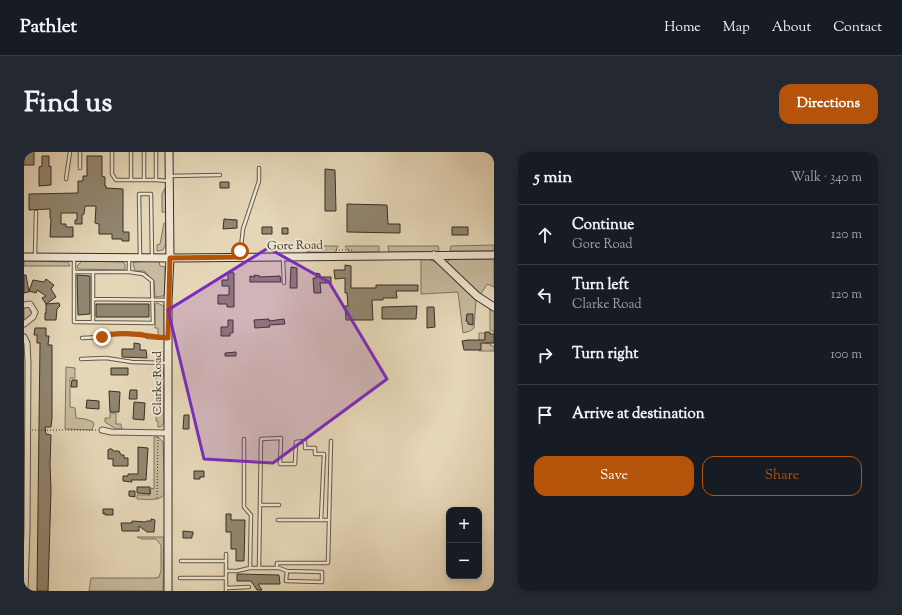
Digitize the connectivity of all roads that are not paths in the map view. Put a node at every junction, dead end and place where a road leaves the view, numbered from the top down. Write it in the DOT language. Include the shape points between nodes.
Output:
graph roads {
  1 [pos="70,152"];
  2 [pos="80,152"];
  3 [pos="112,152"];
  4 [pos="131,152"];
  5 [pos="144,152"];
  6 [pos="156,152"];
  7 [pos="169,152"];
  8 [pos="80,168"];
  9 [pos="259,168"];
  10 [pos="220,175"];
  11 [pos="169,178"];
  12 [pos="66,179"];
  13 [pos="131,180"];
  14 [pos="144,180"];
  15 [pos="156,180"];
  16 [pos="36,212"];
  17 [pos="434,254"];
  18 [pos="494,255"];
  19 [pos="283,256"];
  20 [pos="240,257"];
  21 [pos="24,258"];
  22 [pos="35,258"];
  23 [pos="74,258"];
  24 [pos="128,258"];
  25 [pos="140,258"];
  26 [pos="152,258"];
  27 [pos="170,258"];
  28 [pos="74,272"];
  29 [pos="93,272"];
  30 [pos="129,272"];
  31 [pos="284,284"];
  32 [pos="93,299"];
  33 [pos="153,300"];
  34 [pos="168,300"];
  35 [pos="24,305"];
  36 [pos="494,307"];
  37 [pos="93,322"];
  38 [pos="24,324"];
  39 [pos="24,337"];
  40 [pos="82,338"];
  41 [pos="168,338"];
  42 [pos="81,359"];
  43 [pos="168,363"];
  44 [pos="102,430"];
  45 [pos="168,433"];
  46 [pos="244,439"];
  47 [pos="331,441"];
  48 [pos="25,475"];
  49 [pos="260,505"];
  50 [pos="279,505"];
  51 [pos="278,520"];
  52 [pos="321,520"];
  53 [pos="329,520"];
  54 [pos="26,530"];
  55 [pos="226,554"];
  56 [pos="181,561"];
  57 [pos="226,561"];
  58 [pos="250,568"];
  59 [pos="259,568"];
  60 [pos="277,568"];
  61 [pos="226,571"];
  62 [pos="287,571"];
  63 [pos="180,578"];
  64 [pos="226,578"];
  65 [pos="249,587"];
  66 [pos="226,589"];
  67 [pos="24,590"];
  68 [pos="168,591"];
  1 -- 12 [label="lane"];
  2 -- 8 [label="lane"];
  3 -- 13 [label="lane" via="112,174 116,180"];
  4 -- 13 [label="lane"];
  5 -- 14 [label="lane"];
  6 -- 15 [label="lane"];
  7 -- 11 [label="main road, Clarke Road"];
  9 -- 20 [label="lane" via="259,181 243,229"];
  10 -- 11 [label="lane"];
  11 -- 15 [label="lane"];
  11 -- 27 [label="main road, Clarke Road"];
  13 -- 14 [label="lane"];
  14 -- 15 [label="lane"];
  16 -- 22 [label="lane"];
  17 -- 18 [label="main road, Gore Road"];
  17 -- 19 [label="main road, Gore Road"];
  17 -- 36 [label="main road" via="477,296"];
  19 -- 20 [label="main road, Gore Road"];
  19 -- 31 [label="lane"];
  20 -- 27 [label="main road, Gore Road"];
  21 -- 22 [label="main road, Gore Road"];
  22 -- 23 [label="main road, Gore Road"];
  23 -- 24 [label="main road, Gore Road"];
  23 -- 28 [label="lane"];
  24 -- 25 [label="main road, Gore Road"];
  24 -- 30 [label="lane"];
  25 -- 26 [label="main road, Gore Road"];
  25 -- 26 [label="lane" via="139,194 151,194"];
  26 -- 27 [label="main road, Gore Road"];
  27 -- 34 [label="main road, Clarke Road"];
  28 -- 29 [label="lane"];
  28 -- 37 [label="lane" via="74,322"];
  29 -- 30 [label="lane"];
  29 -- 32 [label="lane"];
  30 -- 33 [label="lane" via="143,274 152,281"];
  32 -- 33 [label="lane"];
  32 -- 37 [label="lane"];
  33 -- 34 [label="lane"];
  33 -- 37 [label="lane" via="153,324"];
  34 -- 41 [label="main road, Clarke Road"];
  35 -- 38 [label="street" via="30,304 35,312"];
  39 -- 48 [label="street" via="27,343 28,363"];
  40 -- 41 [label="lane" via="110,334 141,334"];
  41 -- 43 [label="main road, Clarke Road"];
  42 -- 43 [label="lane" via="106,358"];
  43 -- 45 [label="main road, Clarke Road"];
  44 -- 45 [label="street"];
  45 -- 68 [label="main road, Clarke Road"];
  46 -- 58 [label="lane" via="244,507 251,515"];
  47 -- 53 [label="lane"];
  48 -- 54 [label="street"];
  49 -- 50 [label="lane"];
  49 -- 52 [label="lane" via="261,439 281,438 280,464 296,464 296,442 305,442 305,448 315,448 315,454 324,454"];
  49 -- 59 [label="lane"];
  51 -- 52 [label="lane"];
  52 -- 53 [label="lane"];
  53 -- 60 [label="lane" via="328,563 277,563"];
  54 -- 67 [label="street"];
  55 -- 57 [label="lane"];
  56 -- 57 [label="lane"];
  57 -- 61 [label="lane"];
  58 -- 59 [label="lane"];
  58 -- 61 [label="lane"];
  59 -- 60 [label="lane"];
  60 -- 62 [label="lane"];
  61 -- 64 [label="lane"];
  62 -- 62 [label="lane" via="286,581 322,582 322,572"];
  63 -- 64 [label="lane"];
  64 -- 66 [label="lane"];
  65 -- 66 [label="lane"];
}
